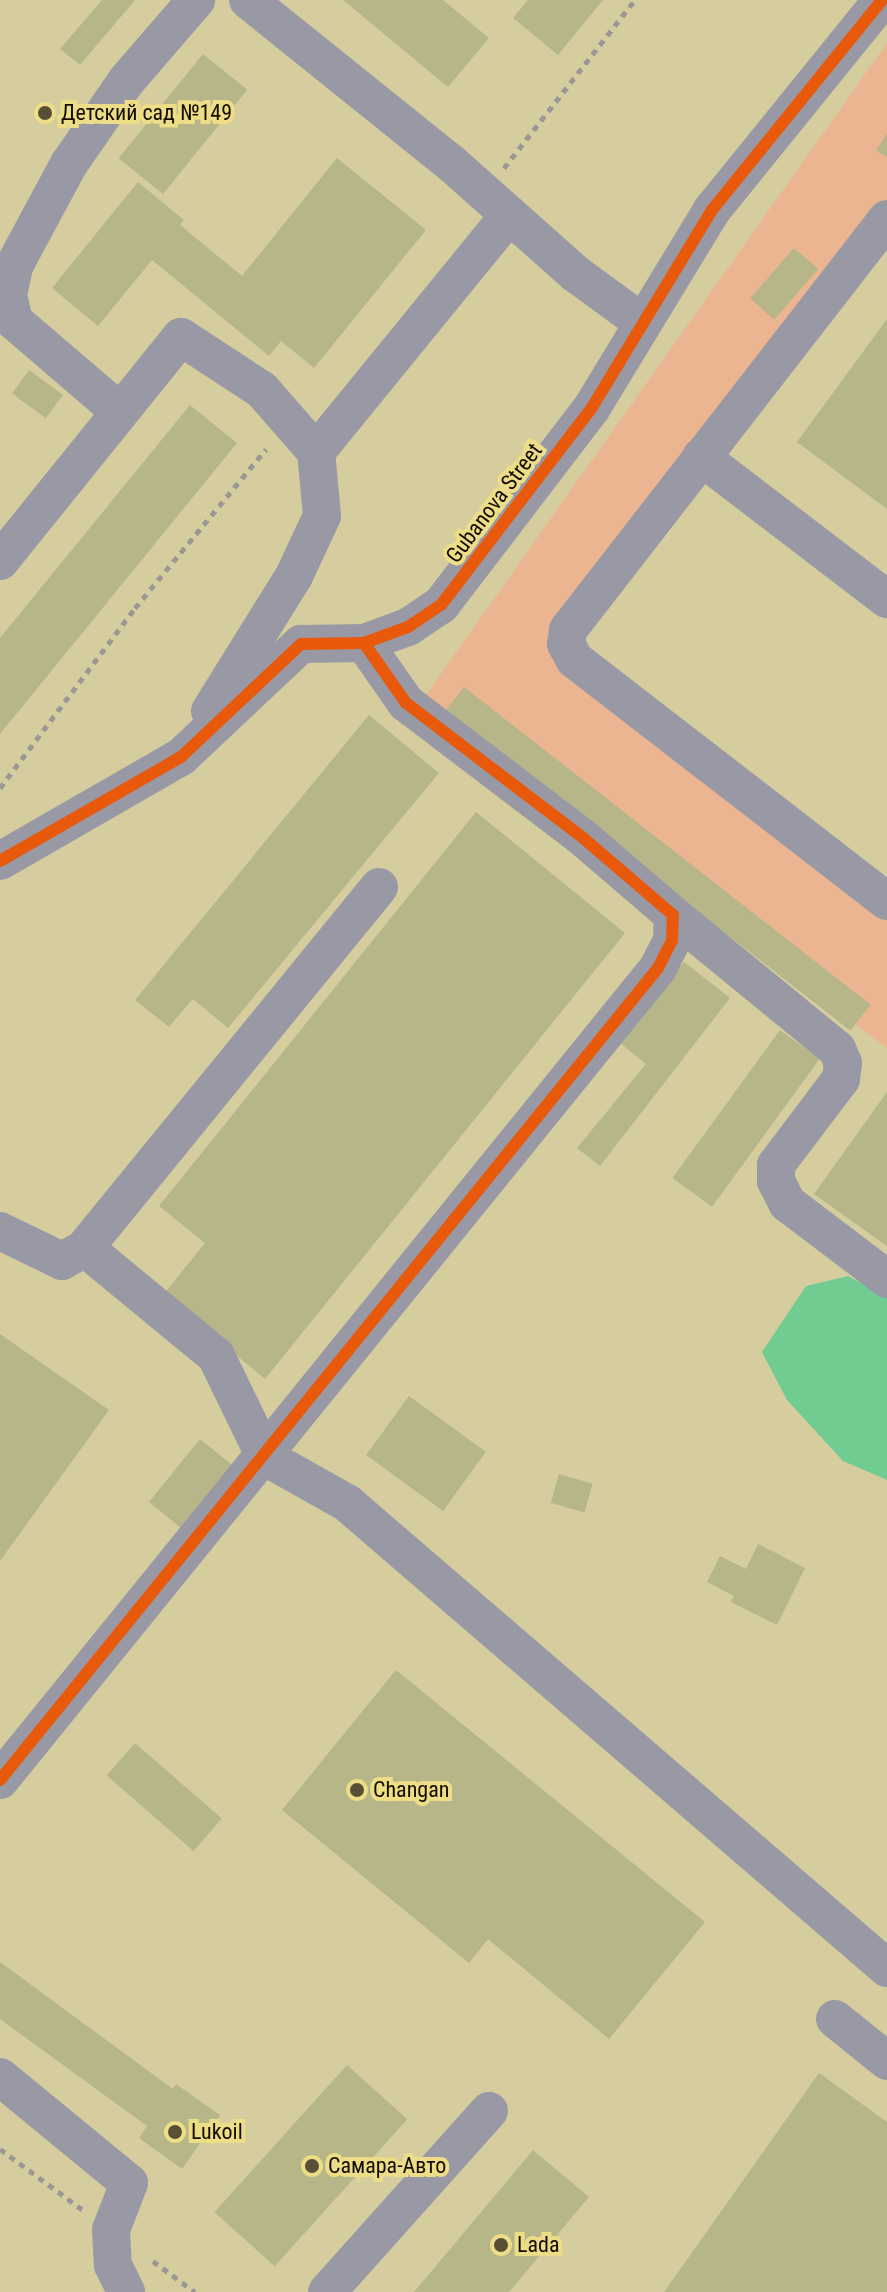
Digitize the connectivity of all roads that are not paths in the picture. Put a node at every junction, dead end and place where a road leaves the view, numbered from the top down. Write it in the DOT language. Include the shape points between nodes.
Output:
graph roads {
  1 [pos="196,0"];
  2 [pos="248,0"];
  3 [pos="882,0"];
  4 [pos="509,215"];
  5 [pos="887,219"];
  6 [pos="643,323"];
  7 [pos="119,411"];
  8 [pos="316,452"];
  9 [pos="701,457"];
  10 [pos="0,561"];
  11 [pos="294,576"];
  12 [pos="887,599"];
  13 [pos="364,643"];
  14 [pos="301,644"];
  15 [pos="181,757"];
  16 [pos="0,861"];
  17 [pos="379,887"];
  18 [pos="887,901"];
  19 [pos="673,915"];
  20 [pos="0,1231"];
  21 [pos="85,1248"];
  22 [pos="887,1279"];
  23 [pos="265,1457"];
  24 [pos="0,1780"];
  25 [pos="887,1968"];
  26 [pos="835,2019"];
  27 [pos="887,2061"];
  28 [pos="0,2077"];
  29 [pos="489,2111"];
  30 [pos="126,2292"];
  31 [pos="327,2292"];
  1 -- 7 [label="street" via="127,80 69,164 14,266 8,295 14,321"];
  2 -- 4 [label="street"];
  3 -- 6 [label="street, Gubanova Street" via="712,210"];
  4 -- 6 [label="street"];
  4 -- 8 [label="street"];
  5 -- 9 [label="street"];
  6 -- 13 [label="street, Gubanova Street" via="591,409 441,605 408,627"];
  7 -- 8 [label="street" via="181,337 262,390"];
  7 -- 10 [label="street"];
  8 -- 11 [label="street" via="322,516"];
  9 -- 12 [label="street"];
  9 -- 18 [label="street" via="568,630 566,644 575,660"];
  11 -- 14 [label="street"];
  11 -- 15 [label="street"];
  13 -- 14 [label="street, Gubanova Street"];
  13 -- 19 [label="street" via="406,703 582,837"];
  14 -- 15 [label="street"];
  15 -- 16 [label="street"];
  17 -- 21 [label="street"];
  19 -- 22 [label="street" via="837,1049 843,1063 841,1079 776,1165 776,1181 787,1203"];
  19 -- 23 [label="street" via="672,940 658,968"];
  20 -- 21 [label="street" via="62,1261"];
  21 -- 23 [label="street" via="216,1356"];
  23 -- 24 [label="street"];
  23 -- 25 [label="street" via="347,1503"];
  26 -- 27 [label="street"];
  28 -- 30 [label="street" via="129,2183 111,2230 113,2265"];
  29 -- 31 [label="street"];
}
